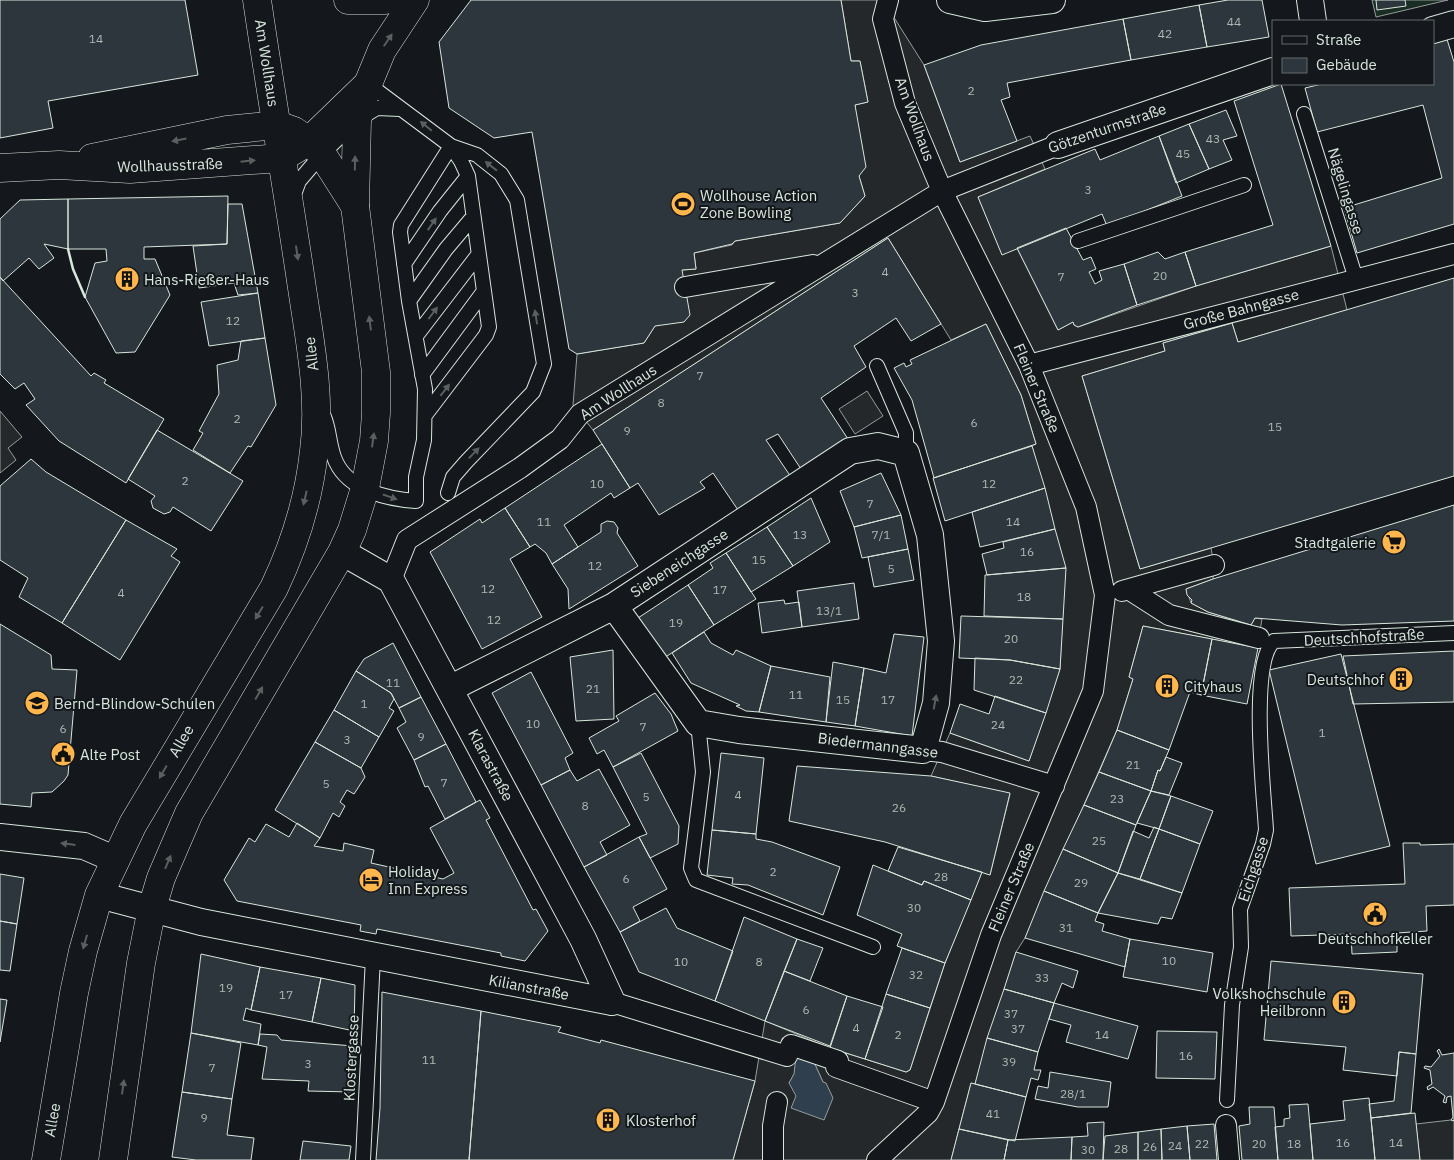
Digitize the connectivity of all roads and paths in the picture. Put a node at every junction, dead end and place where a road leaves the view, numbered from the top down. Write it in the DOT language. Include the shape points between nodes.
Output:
graph roads {
  1 [pos="256,0"];
  2 [pos="348,0"];
  3 [pos="385,0"];
  4 [pos="416,0"];
  5 [pos="888,0"];
  6 [pos="950,0"];
  7 [pos="1052,0"];
  8 [pos="1310,0"];
  9 [pos="1313,20"];
  10 [pos="1454,24"];
  11 [pos="1434,30"];
  12 [pos="1272,71"];
  13 [pos="368,84"];
  14 [pos="400,109"];
  15 [pos="1304,114"];
  16 [pos="357,120"];
  17 [pos="277,125"];
  18 [pos="227,130"];
  19 [pos="1058,145"];
  20 [pos="452,146"];
  21 [pos="316,147"];
  22 [pos="281,158"];
  23 [pos="59,165"];
  24 [pos="0,168"];
  25 [pos="468,176"];
  26 [pos="1244,185"];
  27 [pos="942,191"];
  28 [pos="290,205"];
  29 [pos="355,206"];
  30 [pos="473,217"];
  31 [pos="1078,241"];
  32 [pos="1454,254"];
  33 [pos="478,255"];
  34 [pos="404,264"];
  35 [pos="824,264"];
  36 [pos="1356,278"];
  37 [pos="685,287"];
  38 [pos="484,291"];
  39 [pos="409,301"];
  40 [pos="308,329"];
  41 [pos="416,336"];
  42 [pos="1028,365"];
  43 [pos="877,366"];
  44 [pos="422,375"];
  45 [pos="316,401"];
  46 [pos="426,414"];
  47 [pos="906,453"];
  48 [pos="365,488"];
  49 [pos="448,493"];
  50 [pos="342,552"];
  51 [pos="1214,565"];
  52 [pos="391,580"];
  53 [pos="1130,590"];
  54 [pos="1105,595"];
  55 [pos="614,606"];
  56 [pos="1454,633"];
  57 [pos="1266,639"];
  58 [pos="450,688"];
  59 [pos="698,723"];
  60 [pos="923,750"];
  61 [pos="1054,786"];
  62 [pos="0,837"];
  63 [pos="114,859"];
  64 [pos="99,895"];
  65 [pos="152,908"];
  66 [pos="873,947"];
  67 [pos="372,957"];
  68 [pos="612,1002"];
  69 [pos="1227,1100"];
  70 [pos="777,1102"];
  71 [pos="934,1102"];
  72 [pos="1226,1125"];
  73 [pos="46,1160"];
  74 [pos="113,1160"];
  75 [pos="363,1160"];
  76 [pos="773,1160"];
  77 [pos="878,1160"];
  78 [pos="1230,1160"];
  1 -- 17 [label="main road, Am Wollhaus"];
  2 -- 3 [label="main road"];
  13 -- 4 [label="main road, Am Wollhaus, one-way" via="382,50"];
  5 -- 27 [label="street, Am Wollhaus" via="883,19 905,103"];
  6 -- 7 [label="street" via="984,8"];
  8 -- 9 [label="street"];
  10 -- 11 [label="street"];
  12 -- 19 [label="street, Götzenturmstraße"];
  13 -- 14 [label="lane"];
  13 -- 16 [label="main road, Am Wollhaus"];
  13 -- 21 [label="main road, Am Wollhaus"];
  14 -- 16 [label="lane" via="377,108"];
  20 -- 14 [label="lane, one-way"];
  15 -- 36 [label="lane, Nägelingasse"];
  16 -- 21 [label="lane"];
  29 -- 16 [label="main road, Am Wollhaus, one-way"];
  17 -- 18 [label="main road, Am Wollhaus"];
  17 -- 21 [label="main road, Am Wollhaus" via="294,131"];
  17 -- 22 [label="main road, Am Wollhaus"];
  18 -- 23 [label="main road, Wollhausstraße, one-way"];
  19 -- 27 [label="street, Götzenturmstraße"];
  20 -- 25 [label="lane"];
  20 -- 34 [label="lane" via="401,225"];
  49 -- 20 [label="lane, one-way" via="454,477 466,462 534,392 544,364 516,200 501,174 477,155"];
  21 -- 22 [label="main road, Am Wollhaus"];
  21 -- 28 [label="lane"];
  21 -- 29 [label="main road, Am Wollhaus"];
  23 -- 22 [label="main road, Wollhausstraße, one-way" via="130,169"];
  22 -- 28 [label="main road, Am Wollhaus"];
  23 -- 24 [label="main road, Wollhausstraße"];
  25 -- 30 [label="lane"];
  34 -- 25 [label="lane, one-way"];
  26 -- 31 [label="lane"];
  27 -- 35 [label="street, Am Wollhaus"];
  27 -- 42 [label="street, Fleiner Straße"];
  28 -- 40 [label="main road, Am Wollhaus, one-way"];
  48 -- 29 [label="main road, Am Wollhaus, one-way" via="374,441 376,372"];
  30 -- 33 [label="lane"];
  30 -- 39 [label="lane"];
  32 -- 36 [label="street, Große Bahngasse"];
  33 -- 38 [label="lane"];
  41 -- 33 [label="lane, one-way"];
  34 -- 39 [label="lane"];
  35 -- 37 [label="street, Am Wollhaus"];
  35 -- 52 [label="street, Am Wollhaus" via="580,414 560,439 407,540"];
  36 -- 42 [label="street, Große Bahngasse"];
  38 -- 44 [label="lane"];
  46 -- 38 [label="lane, one-way" via="486,335 488,316"];
  39 -- 41 [label="lane"];
  40 -- 45 [label="main road, Allee"];
  41 -- 44 [label="lane"];
  42 -- 54 [label="street, Fleiner Straße" via="1086,507"];
  43 -- 47 [label="lane" via="906,433"];
  44 -- 46 [label="lane"];
  45 -- 48 [label="lane" via="327,425 335,462 348,480"];
  45 -- 63 [label="main road, Allee, one-way" via="314,450 308,485 282,570"];
  48 -- 46 [label="lane, one-way" via="397,500 416,501 416,477"];
  47 -- 55 [label="street, Siebeneichgasse" via="878,446 850,451"];
  60 -- 47 [label="street, one-way" via="936,703 942,641 930,535"];
  48 -- 50 [label="main road"];
  50 -- 52 [label="street"];
  65 -- 50 [label="main road, one-way" via="189,813"];
  51 -- 53 [label="street"];
  52 -- 58 [label="street, Klarastraße"];
  53 -- 54 [label="street"];
  53 -- 57 [label="street, Deutschhofstraße" via="1169,615"];
  54 -- 61 [label="street, Fleiner Straße" via="1093,692"];
  55 -- 58 [label="street, Siebeneichgasse"];
  55 -- 59 [label="street"];
  56 -- 57 [label="lane, Deutschhofstraße"];
  57 -- 69 [label="lane, Eichgasse" via="1260,688 1266,830 1240,909 1242,947 1231,1014"];
  58 -- 68 [label="street, Klarastraße"];
  59 -- 60 [label="street, Biedermanngasse"];
  59 -- 66 [label="lane" via="704,772 692,868 696,880"];
  60 -- 61 [label="street, Biedermanngasse" via="942,752"];
  61 -- 71 [label="street, Fleiner Straße" via="991,935"];
  63 -- 62 [label="street, one-way" via="84,846"];
  63 -- 64 [label="main road, Allee"];
  64 -- 65 [label="street, Kilianstraße"];
  64 -- 73 [label="main road, Allee, one-way" via="74,993"];
  65 -- 67 [label="street, Kilianstraße" via="201,922"];
  74 -- 65 [label="main road, one-way" via="141,962"];
  67 -- 68 [label="street, Kilianstraße"];
  67 -- 75 [label="lane, Klostergasse"];
  68 -- 71 [label="street, Kilianstraße" via="787,1056 791,1045 838,1061 836,1067"];
  70 -- 76 [label="street" via="772,1135"];
  71 -- 77 [label="street, Fleiner Straße" via="928,1113"];
  72 -- 78 [label="street"];
}
